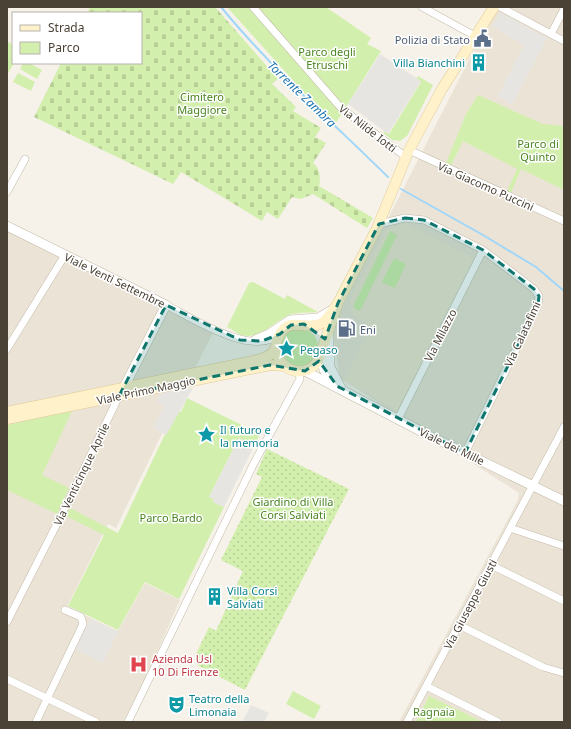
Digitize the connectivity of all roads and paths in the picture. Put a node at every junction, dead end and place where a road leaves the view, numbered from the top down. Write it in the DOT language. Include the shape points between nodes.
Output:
graph roads {
  1 [pos="253,7"];
  2 [pos="422,7"];
  3 [pos="494,7"];
  4 [pos="500,7"];
  5 [pos="564,9"];
  6 [pos="551,34"];
  7 [pos="476,36"];
  8 [pos="564,41"];
  9 [pos="408,154"];
  10 [pos="25,159"];
  11 [pos="7,192"];
  12 [pos="564,221"];
  13 [pos="378,224"];
  14 [pos="7,226"];
  15 [pos="483,250"];
  16 [pos="65,255"];
  17 [pos="338,303"];
  18 [pos="166,304"];
  19 [pos="307,325"];
  20 [pos="328,330"];
  21 [pos="280,334"];
  22 [pos="249,340"];
  23 [pos="276,346"];
  24 [pos="7,349"];
  25 [pos="322,351"];
  26 [pos="285,366"];
  27 [pos="302,372"];
  28 [pos="341,389"];
  29 [pos="121,392"];
  30 [pos="7,412"];
  31 [pos="7,419"];
  32 [pos="398,419"];
  33 [pos="564,427"];
  34 [pos="465,453"];
  35 [pos="532,486"];
  36 [pos="564,501"];
  37 [pos="510,528"];
  38 [pos="564,546"];
  39 [pos="491,565"];
  40 [pos="564,601"];
  41 [pos="65,610"];
  42 [pos="7,622"];
  43 [pos="460,625"];
  44 [pos="564,673"];
  45 [pos="7,679"];
  46 [pos="426,686"];
  47 [pos="48,698"];
  48 [pos="36,722"];
  49 [pos="96,722"];
  50 [pos="128,722"];
  51 [pos="407,722"];
  52 [pos="498,722"];
  1 -- 9 [label="street, Via Nilde Iotti" via="351,117"];
  2 -- 7 [label="street"];
  3 -- 7 [label="main road"];
  4 -- 6 [label="street"];
  5 -- 6 [label="street"];
  6 -- 8 [label="street"];
  7 -- 9 [label="main road" via="436,98"];
  9 -- 12 [label="street, Via Giacomo Puccini"];
  9 -- 13 [label="main road"];
  10 -- 11 [label="street"];
  13 -- 15 [label="street, Via Calatafimi" via="405,218 420,218"];
  13 -- 17 [label="main road"];
  14 -- 16 [label="street, Viale Venti Settembre"];
  15 -- 32 [label="street, Via Milazzo"];
  15 -- 34 [label="street, Via Calatafimi" via="534,288 539,301"];
  16 -- 18 [label="street, Viale Venti Settembre"];
  16 -- 24 [label="street"];
  17 -- 19 [label="main road" via="323,322 315,326"];
  17 -- 20 [label="main road"];
  17 -- 22 [label="street" via="324,315 290,319 269,333"];
  18 -- 22 [label="street, Viale Venti Settembre" via="240,340"];
  18 -- 29 [label="street, Via Venticinque Aprile"];
  19 -- 21 [label="main road" via="290,325"];
  19 -- 25 [label="main road" via="318,333"];
  20 -- 25 [label="main road"];
  20 -- 28 [label="street" via="330,367"];
  21 -- 22 [label="street, Viale Venti Settembre" via="272,339"];
  21 -- 23 [label="main road"];
  23 -- 26 [label="main road" via="278,356"];
  23 -- 29 [label="main road, Viale Primo Maggio" via="272,354 253,361"];
  25 -- 27 [label="main road" via="312,368"];
  25 -- 28 [label="street" via="327,376"];
  26 -- 27 [label="main road"];
  26 -- 29 [label="main road, Viale Primo Maggio" via="270,365"];
  27 -- 28 [label="street"];
  27 -- 50 [label="street" via="254,463"];
  28 -- 32 [label="street, Viale dei Mille"];
  29 -- 30 [label="main road, Viale Primo Maggio"];
  29 -- 31 [label="main road, Viale Primo Maggio"];
  29 -- 42 [label="street, Via Venticinque Aprile"];
  32 -- 34 [label="street, Viale dei Mille"];
  33 -- 35 [label="street, Via Giuseppe Giusti"];
  34 -- 35 [label="street, Viale dei Mille"];
  35 -- 36 [label="street, Viale dei Mille"];
  35 -- 37 [label="street, Via Giuseppe Giusti"];
  37 -- 38 [label="street"];
  37 -- 39 [label="street, Via Giuseppe Giusti"];
  39 -- 40 [label="street"];
  39 -- 43 [label="street, Via Giuseppe Giusti"];
  41 -- 47 [label="street" via="81,617 83,624"];
  43 -- 44 [label="street" via="543,667"];
  43 -- 46 [label="street, Via Giuseppe Giusti"];
  45 -- 47 [label="street"];
  46 -- 51 [label="street, Via Giuseppe Giusti"];
  46 -- 52 [label="street"];
  47 -- 48 [label="street"];
  47 -- 49 [label="street"];
}
